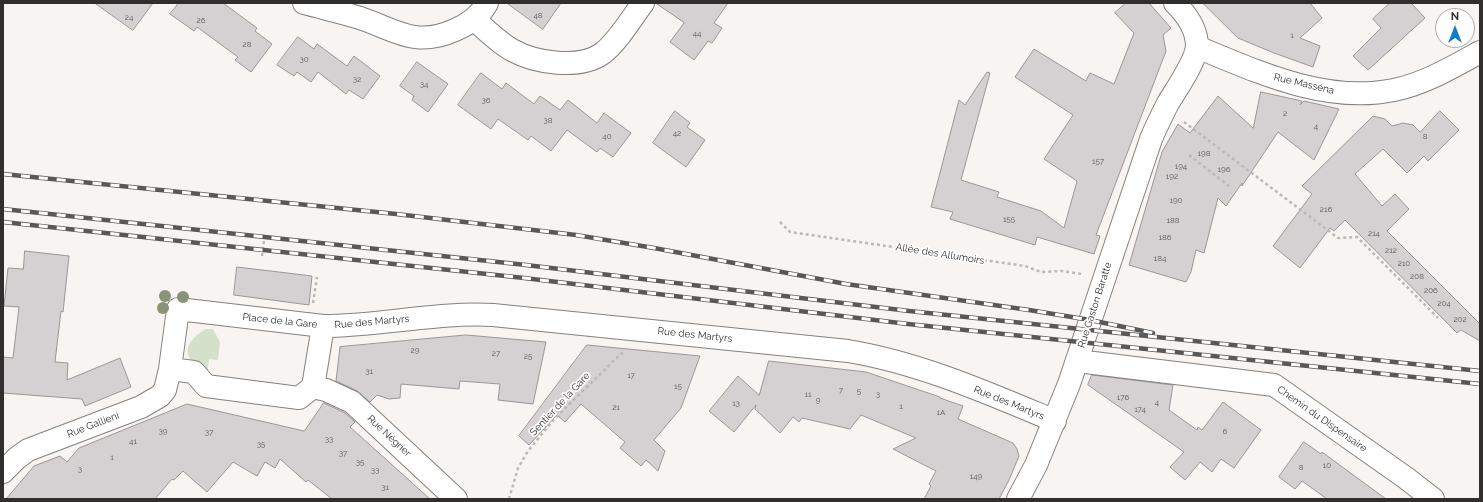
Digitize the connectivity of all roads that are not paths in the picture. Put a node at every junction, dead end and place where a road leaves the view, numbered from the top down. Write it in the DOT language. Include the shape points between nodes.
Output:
graph roads {
  1 [pos="304,3"];
  2 [pos="643,3"];
  3 [pos="1175,3"];
  4 [pos="481,11"];
  5 [pos="1197,47"];
  6 [pos="1480,52"];
  7 [pos="323,326"];
  8 [pos="1077,361"];
  9 [pos="170,369"];
  10 [pos="313,387"];
  11 [pos="1055,421"];
  12 [pos="3,472"];
  13 [pos="456,499"];
  14 [pos="1018,499"];
  15 [pos="1433,499"];
  1 -- 4 [label="street" via="344,13 400,34 422,38 451,32 464,26"];
  2 -- 4 [label="street" via="606,50 591,59 557,63 538,60 511,50 499,41"];
  3 -- 5 [label="street" via="1192,25"];
  5 -- 6 [label="street, Rue Masséna" via="1284,80 1347,93 1394,90 1416,83"];
  5 -- 8 [label="street, Rue Gaston Baratte" via="1191,64 1151,139"];
  7 -- 9 [label="street, Place de la Gare" via="178,309"];
  7 -- 10 [label="street, Place de la Gare"];
  7 -- 11 [label="street, Rue des Martyrs" via="478,314 848,351 899,361"];
  8 -- 11 [label="street, Rue Gaston Baratte"];
  8 -- 15 [label="street, Chemin du Dispensaire" via="1274,385"];
  9 -- 10 [label="street" via="194,372 206,386 299,398"];
  9 -- 12 [label="street, Rue Gallieni" via="165,390 152,402 28,450"];
  10 -- 13 [label="street, Rue Négrier" via="352,402"];
  11 -- 14 [label="street, Rue Gaston Baratte"];
}
